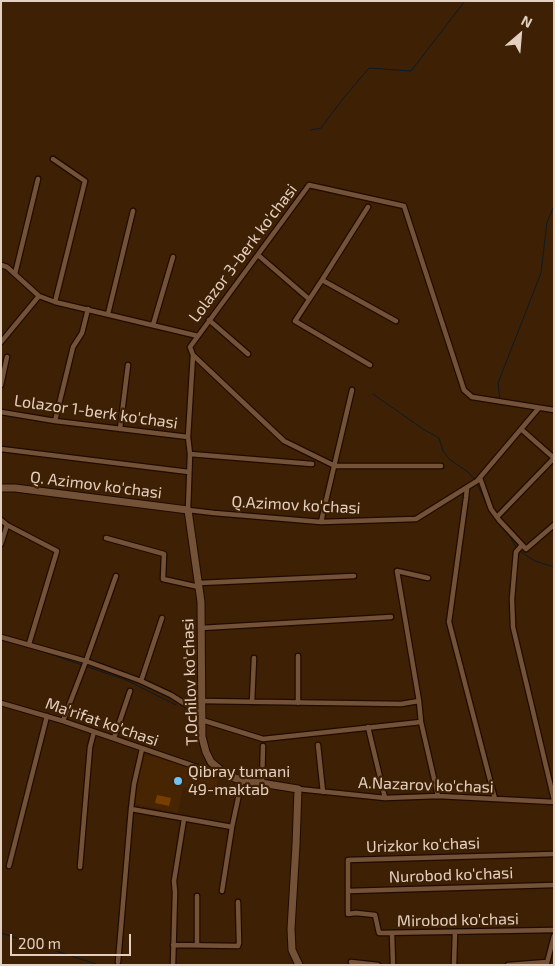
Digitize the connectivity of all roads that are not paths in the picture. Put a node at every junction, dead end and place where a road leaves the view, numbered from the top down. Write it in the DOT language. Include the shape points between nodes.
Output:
graph roads {
  1 [pos="53,159"];
  2 [pos="38,179"];
  3 [pos="368,206"];
  4 [pos="133,211"];
  5 [pos="258,255"];
  6 [pos="172,257"];
  7 [pos="1,265"];
  8 [pos="15,274"];
  9 [pos="322,280"];
  10 [pos="39,296"];
  11 [pos="309,299"];
  12 [pos="55,302"];
  13 [pos="88,309"];
  14 [pos="108,314"];
  15 [pos="210,320"];
  16 [pos="396,321"];
  17 [pos="153,325"];
  18 [pos="198,336"];
  19 [pos="1,342"];
  20 [pos="248,354"];
  21 [pos="193,355"];
  22 [pos="7,357"];
  23 [pos="128,365"];
  24 [pos="370,365"];
  25 [pos="1,385"];
  26 [pos="352,390"];
  27 [pos="538,408"];
  28 [pos="554,410"];
  29 [pos="1,412"];
  30 [pos="55,421"];
  31 [pos="120,429"];
  32 [pos="521,429"];
  33 [pos="188,437"];
  34 [pos="1,449"];
  35 [pos="190,454"];
  36 [pos="554,458"];
  37 [pos="312,464"];
  38 [pos="335,466"];
  39 [pos="441,466"];
  40 [pos="189,472"];
  41 [pos="480,478"];
  42 [pos="1,488"];
  43 [pos="467,488"];
  44 [pos="188,510"];
  45 [pos="497,517"];
  46 [pos="1,520"];
  47 [pos="321,522"];
  48 [pos="7,525"];
  49 [pos="554,526"];
  50 [pos="106,538"];
  51 [pos="1,544"];
  52 [pos="522,545"];
  53 [pos="116,576"];
  54 [pos="354,576"];
  55 [pos="428,578"];
  56 [pos="199,585"];
  57 [pos="391,617"];
  58 [pos="162,618"];
  59 [pos="201,628"];
  60 [pos="1,637"];
  61 [pos="29,644"];
  62 [pos="298,656"];
  63 [pos="254,658"];
  64 [pos="86,661"];
  65 [pos="141,681"];
  66 [pos="130,691"];
  67 [pos="202,701"];
  68 [pos="419,701"];
  69 [pos="252,702"];
  70 [pos="1,703"];
  71 [pos="298,703"];
  72 [pos="47,716"];
  73 [pos="202,717"];
  74 [pos="64,721"];
  75 [pos="420,722"];
  76 [pos="368,727"];
  77 [pos="94,732"];
  78 [pos="114,738"];
  79 [pos="318,745"];
  80 [pos="263,746"];
  81 [pos="142,748"];
  82 [pos="223,772"];
  83 [pos="242,780"];
  84 [pos="262,784"];
  85 [pos="298,790"];
  86 [pos="323,792"];
  87 [pos="438,796"];
  88 [pos="385,798"];
  89 [pos="495,799"];
  90 [pos="554,801"];
  91 [pos="131,809"];
  92 [pos="184,818"];
  93 [pos="232,827"];
  94 [pos="554,854"];
  95 [pos="9,866"];
  96 [pos="80,867"];
  97 [pos="554,885"];
  98 [pos="222,891"];
  99 [pos="348,891"];
  100 [pos="197,896"];
  101 [pos="238,902"];
  102 [pos="348,914"];
  103 [pos="554,930"];
  104 [pos="455,932"];
  105 [pos="392,933"];
  106 [pos="554,936"];
  107 [pos="172,945"];
  108 [pos="197,945"];
  109 [pos="118,962"];
  110 [pos="351,962"];
  111 [pos="547,963"];
  112 [pos="173,965"];
  113 [pos="299,965"];
  114 [pos="378,965"];
  115 [pos="393,965"];
  116 [pos="454,965"];
  117 [pos="508,965"];
  1 -- 12 [label="street" via="85,181"];
  2 -- 8 [label="street"];
  3 -- 9 [label="street"];
  4 -- 14 [label="street"];
  5 -- 11 [label="street"];
  5 -- 15 [label="street, Lolazor 3-berk ko'chasi"];
  5 -- 27 [label="street, Lolazor 3-berk ko'chasi" via="310,185 404,206 464,390 472,397"];
  6 -- 17 [label="street"];
  7 -- 8 [label="street"];
  8 -- 10 [label="street"];
  9 -- 11 [label="street"];
  9 -- 16 [label="street"];
  10 -- 12 [label="street"];
  10 -- 19 [label="street"];
  11 -- 24 [label="street" via="295,321"];
  12 -- 13 [label="street"];
  13 -- 14 [label="street"];
  13 -- 30 [label="street" via="82,333 73,347"];
  14 -- 17 [label="street"];
  15 -- 18 [label="street, Lolazor 3-berk ko'chasi"];
  15 -- 20 [label="street"];
  17 -- 18 [label="street"];
  18 -- 21 [label="street" via="190,347"];
  21 -- 33 [label="street"];
  21 -- 38 [label="street" via="284,441"];
  22 -- 25 [label="street"];
  23 -- 31 [label="street"];
  26 -- 38 [label="street"];
  27 -- 28 [label="street"];
  27 -- 32 [label="street, Q.Azimov ko'chasi"];
  29 -- 30 [label="street, Lolazor 1-berk ko'chasi"];
  30 -- 31 [label="street, Lolazor 1-berk ko'chasi"];
  31 -- 33 [label="street, Lolazor 1-berk ko'chasi"];
  32 -- 36 [label="street"];
  32 -- 41 [label="street, Q.Azimov ko'chasi"];
  33 -- 35 [label="street"];
  34 -- 40 [label="street"];
  35 -- 37 [label="street"];
  35 -- 40 [label="street"];
  36 -- 45 [label="street"];
  38 -- 39 [label="street"];
  38 -- 47 [label="street"];
  40 -- 44 [label="street"];
  41 -- 43 [label="street, Q.Azimov ko'chasi"];
  41 -- 45 [label="street"];
  42 -- 44 [label="main road, Q. Azimov ko'chasi"];
  43 -- 47 [label="street, Q.Azimov ko'chasi" via="416,519"];
  43 -- 89 [label="street" via="449,622"];
  44 -- 47 [label="street, Q.Azimov ko'chasi"];
  44 -- 56 [label="main road, T.Ochilov ko'chasi"];
  45 -- 52 [label="street"];
  46 -- 48 [label="street"];
  48 -- 51 [label="street"];
  48 -- 61 [label="street" via="57,551"];
  49 -- 52 [label="street" via="526,549"];
  50 -- 56 [label="street" via="164,554 163,579"];
  52 -- 90 [label="street" via="516,552 513,627"];
  53 -- 64 [label="street"];
  54 -- 56 [label="street"];
  55 -- 68 [label="street" via="397,571"];
  56 -- 59 [label="main road, T.Ochilov ko'chasi"];
  57 -- 59 [label="street"];
  58 -- 65 [label="street"];
  59 -- 67 [label="main road, T.Ochilov ko'chasi"];
  60 -- 61 [label="street"];
  61 -- 64 [label="street"];
  62 -- 71 [label="street"];
  63 -- 69 [label="street"];
  64 -- 65 [label="street"];
  64 -- 74 [label="street"];
  65 -- 73 [label="street"];
  66 -- 78 [label="street"];
  67 -- 69 [label="street"];
  67 -- 73 [label="main road, T.Ochilov ko'chasi"];
  68 -- 71 [label="street" via="401,704"];
  68 -- 75 [label="street"];
  69 -- 71 [label="street"];
  70 -- 72 [label="street, Ma'rifat ko'chasi"];
  72 -- 74 [label="street, Ma'rifat ko'chasi"];
  72 -- 95 [label="street"];
  73 -- 76 [label="street" via="263,738"];
  73 -- 82 [label="main road, T.Ochilov ko'chasi" via="206,752 211,762"];
  74 -- 77 [label="street, Ma'rifat ko'chasi"];
  75 -- 76 [label="street"];
  75 -- 87 [label="street"];
  76 -- 88 [label="street"];
  77 -- 78 [label="street, Ma'rifat ko'chasi"];
  77 -- 96 [label="street"];
  78 -- 81 [label="street, Ma'rifat ko'chasi"];
  79 -- 86 [label="street"];
  80 -- 84 [label="street"];
  81 -- 82 [label="street, Ma'rifat ko'chasi" via="217,774"];
  81 -- 91 [label="street"];
  82 -- 83 [label="main road, T.Ochilov ko'chasi"];
  83 -- 84 [label="main road, T.Ochilov ko'chasi"];
  83 -- 93 [label="street"];
  84 -- 85 [label="main road, T.Ochilov ko'chasi"];
  85 -- 86 [label="street, A.Nazarov ko'chasi"];
  85 -- 113 [label="main road" via="290,929 292,950"];
  86 -- 88 [label="street, A.Nazarov ko'chasi"];
  87 -- 88 [label="street, A.Nazarov ko'chasi"];
  87 -- 89 [label="street, A.Nazarov ko'chasi"];
  89 -- 90 [label="street, A.Nazarov ko'chasi"];
  91 -- 92 [label="street"];
  91 -- 109 [label="street"];
  92 -- 93 [label="street"];
  92 -- 107 [label="street" via="174,881"];
  93 -- 98 [label="street"];
  94 -- 99 [label="street, Urizkor ko'chasi" via="348,860"];
  97 -- 99 [label="street, Nurobod ko'chasi"];
  99 -- 102 [label="street, Urizkor ko'chasi"];
  100 -- 108 [label="street"];
  101 -- 108 [label="street" via="238,946"];
  102 -- 105 [label="street, Mirobod ko'chasi" via="375,915 379,933"];
  103 -- 104 [label="street, Mirobod ko'chasi"];
  104 -- 105 [label="street, Mirobod ko'chasi"];
  104 -- 116 [label="street"];
  105 -- 115 [label="street"];
  106 -- 111 [label="street"];
  107 -- 108 [label="street"];
  107 -- 112 [label="street"];
  110 -- 114 [label="street"];
  111 -- 117 [label="street"];
}
